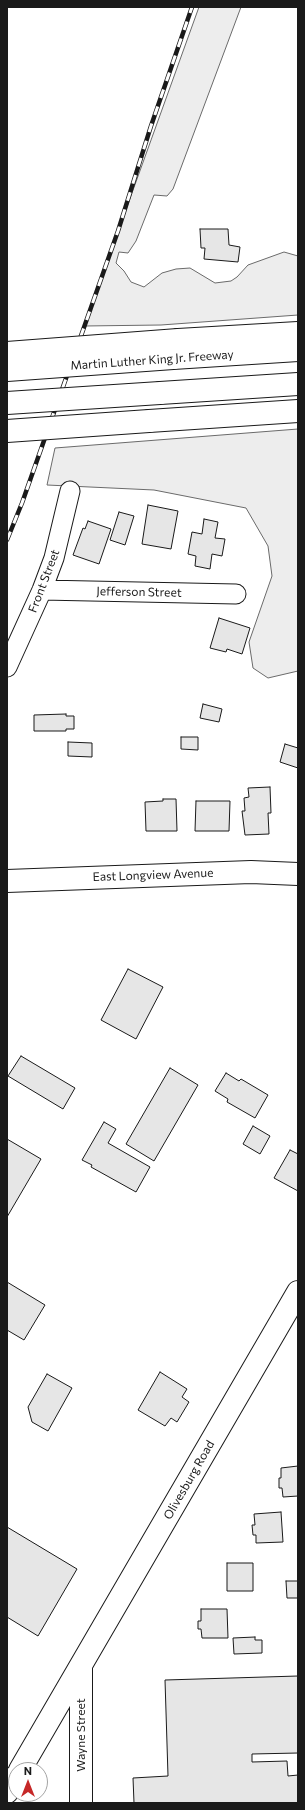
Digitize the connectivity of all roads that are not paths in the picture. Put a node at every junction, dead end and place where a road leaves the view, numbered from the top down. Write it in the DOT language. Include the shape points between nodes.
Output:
graph roads {
  1 [pos="298,333"];
  2 [pos="175,350"];
  3 [pos="298,350"];
  4 [pos="7,353"];
  5 [pos="7,370"];
  6 [pos="298,384"];
  7 [pos="7,403"];
  8 [pos="298,411"];
  9 [pos="7,431"];
  10 [pos="70,491"];
  11 [pos="42,590"];
  12 [pos="236,594"];
  13 [pos="7,667"];
  14 [pos="298,874"];
  15 [pos="7,881"];
  16 [pos="298,1292"];
  17 [pos="81,1668"];
  18 [pos="25,1762"];
  19 [pos="81,1803"];
  1 -- 2 [label="main road"];
  2 -- 3 [label="main road, Martin Luther King Jr. Freeway"];
  2 -- 4 [label="main road, bridge"];
  2 -- 5 [label="main road, Martin Luther King Jr. Freeway, bridge"];
  6 -- 7 [label="main road, bridge"];
  8 -- 9 [label="main road, bridge"];
  10 -- 11 [label="street, Front Street" via="54,558"];
  11 -- 12 [label="street, Jefferson Street"];
  11 -- 13 [label="street, Front Street"];
  14 -- 15 [label="main road, East Longview Avenue" via="252,872"];
  16 -- 17 [label="main road, Olivesburg Road"];
  17 -- 18 [label="main road, Olivesburg Road"];
  17 -- 19 [label="main road, Wayne Street"];
}
